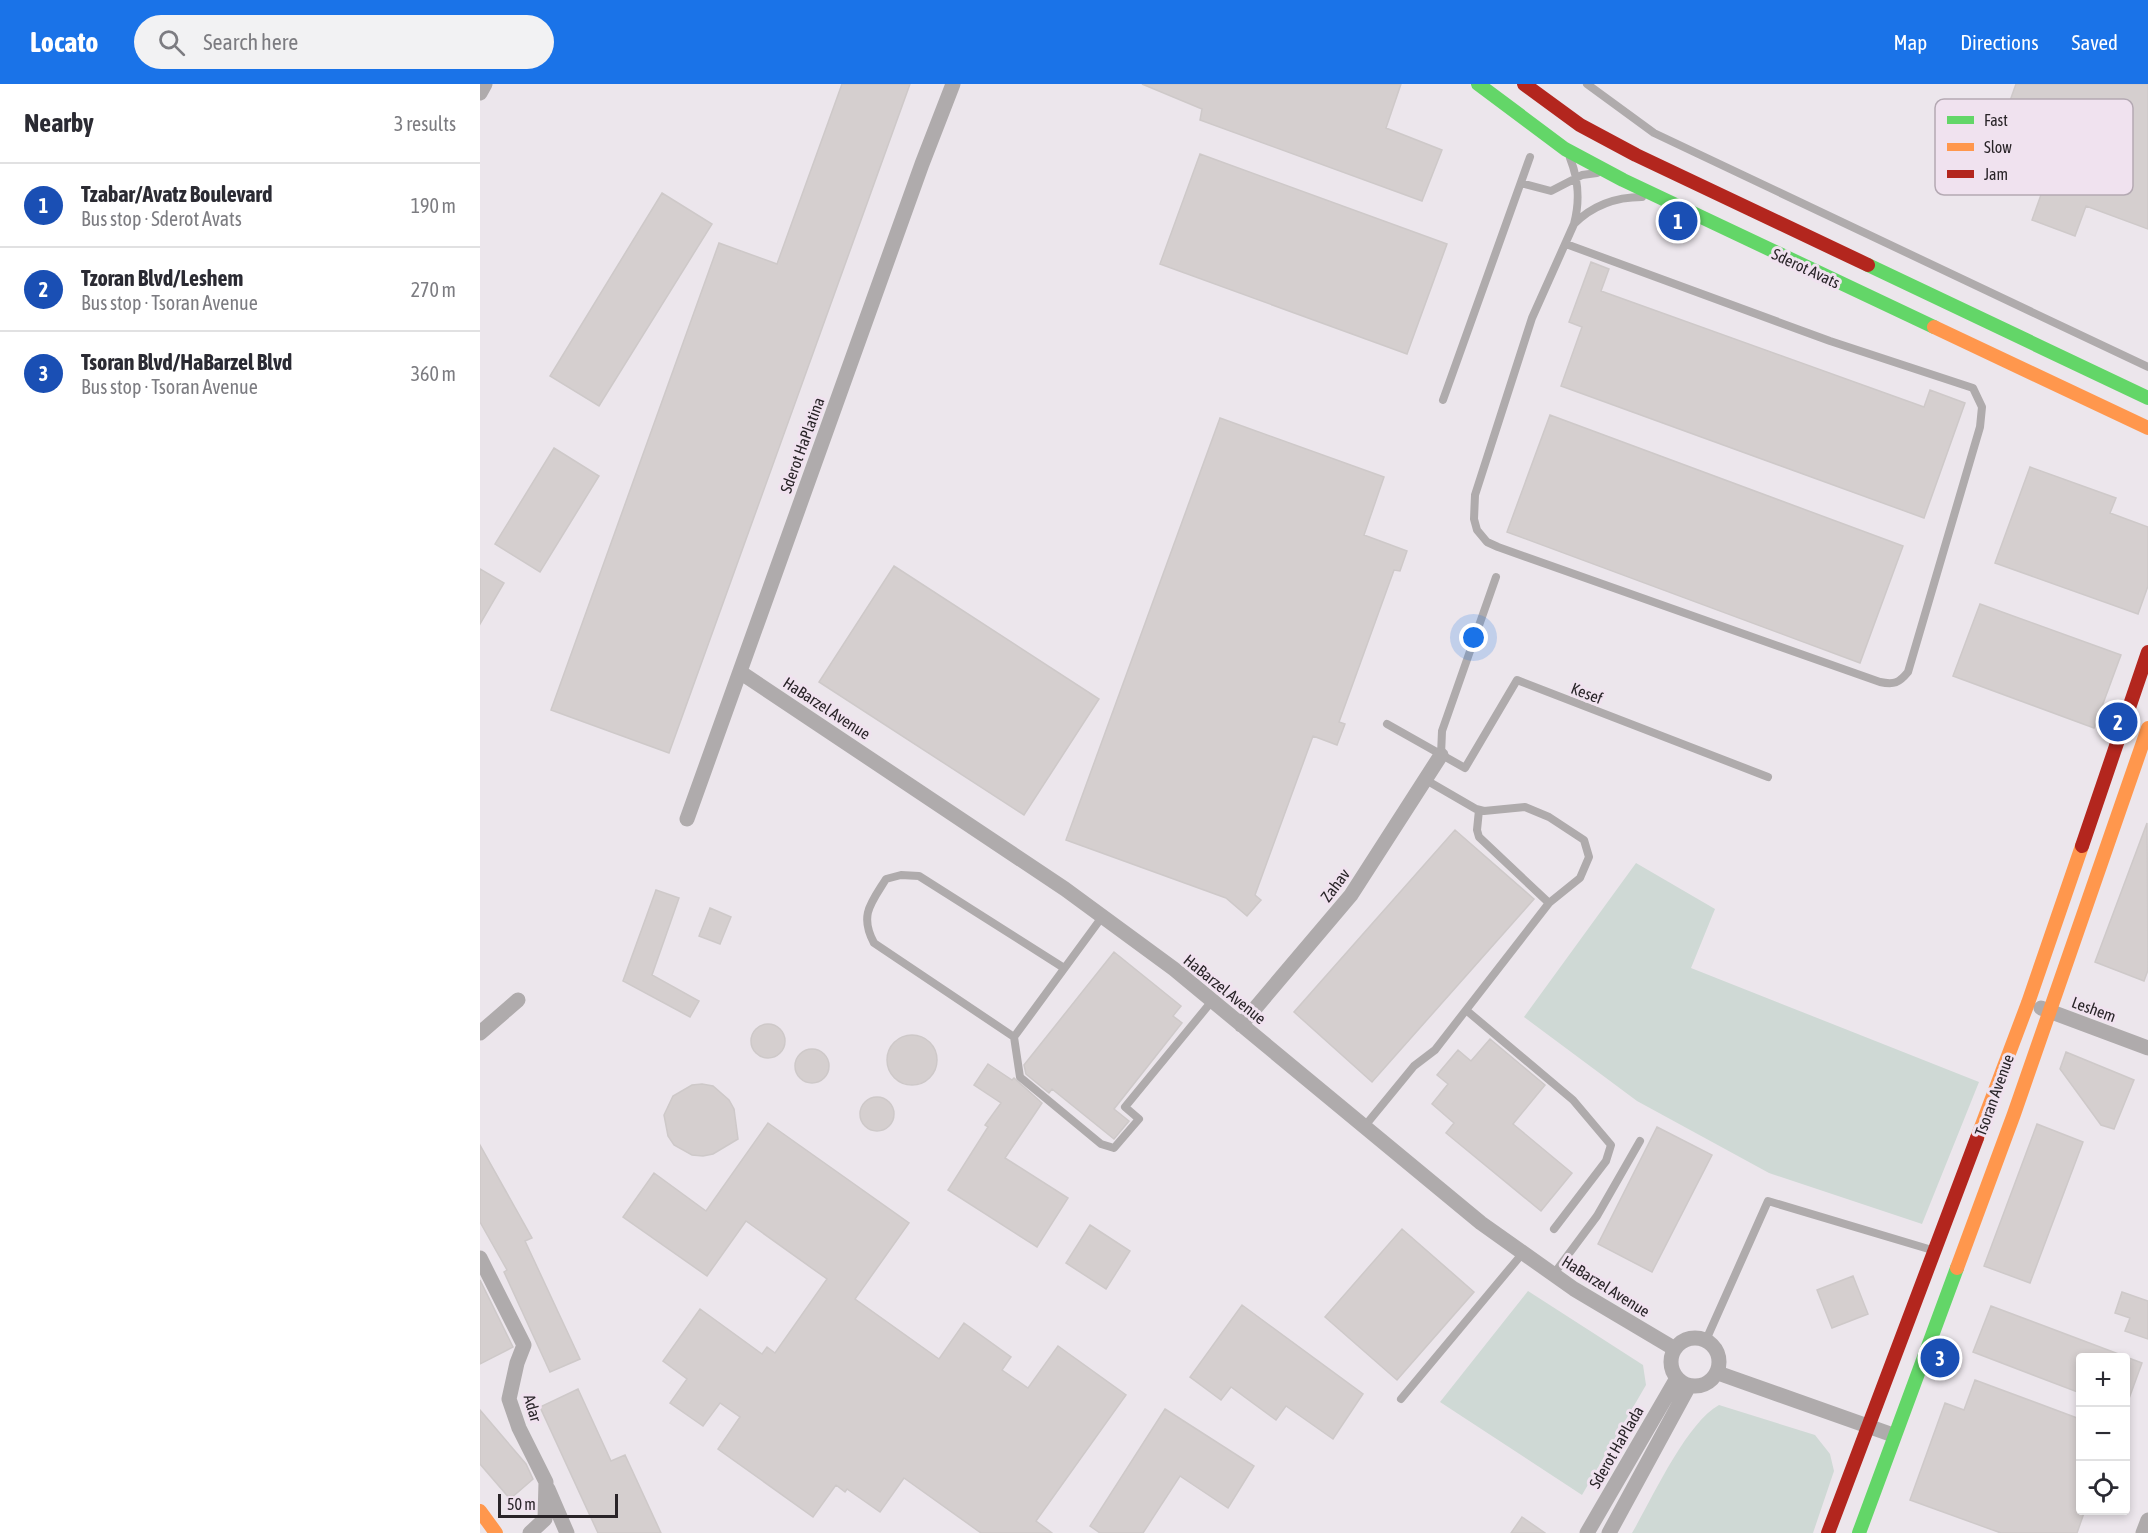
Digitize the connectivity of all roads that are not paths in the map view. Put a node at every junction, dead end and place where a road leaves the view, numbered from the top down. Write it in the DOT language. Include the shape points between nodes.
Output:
graph roads {
  1 [pos="485,84"];
  2 [pos="953,84"];
  3 [pos="1478,84"];
  4 [pos="1524,84"];
  5 [pos="1587,84"];
  6 [pos="480,93"];
  7 [pos="1568,155"];
  8 [pos="1530,157"];
  9 [pos="1612,175"];
  10 [pos="1576,177"];
  11 [pos="1521,183"];
  12 [pos="1561,186"];
  13 [pos="1662,200"];
  14 [pos="1574,224"];
  15 [pos="1566,244"];
  16 [pos="2148,367"];
  17 [pos="2148,398"];
  18 [pos="1443,400"];
  19 [pos="2148,429"];
  20 [pos="1496,577"];
  21 [pos="2148,652"];
  22 [pos="740,672"];
  23 [pos="1387,724"];
  24 [pos="2148,728"];
  25 [pos="1441,755"];
  26 [pos="1768,777"];
  27 [pos="1426,780"];
  28 [pos="1479,810"];
  29 [pos="687,819"];
  30 [pos="1549,903"];
  31 [pos="1102,917"];
  32 [pos="1064,968"];
  33 [pos="518,1000"];
  34 [pos="1212,1001"];
  35 [pos="2028,1003"];
  36 [pos="1466,1010"];
  37 [pos="2050,1011"];
  38 [pos="1241,1025"];
  39 [pos="480,1033"];
  40 [pos="1014,1037"];
  41 [pos="2148,1048"];
  42 [pos="1364,1127"];
  43 [pos="1640,1141"];
  44 [pos="1554,1229"];
  45 [pos="1936,1251"];
  46 [pos="1522,1254"];
  47 [pos="480,1258"];
  48 [pos="1553,1275"];
  49 [pos="1706,1340"];
  50 [pos="1674,1349"];
  51 [pos="1718,1373"];
  52 [pos="1683,1382"];
  53 [pos="1401,1399"];
  54 [pos="1868,1425"];
  55 [pos="1893,1435"];
  56 [pos="546,1482"];
  57 [pos="480,1511"];
  58 [pos="2148,1520"];
  59 [pos="496,1533"];
  60 [pos="530,1533"];
  61 [pos="567,1533"];
  62 [pos="1587,1533"];
  63 [pos="1609,1533"];
  64 [pos="1828,1533"];
  65 [pos="1859,1533"];
  66 [pos="2144,1533"];
  1 -- 6 [label="street"];
  2 -- 22 [label="street, Sderot HaPlatina"];
  3 -- 7 [label="street, Sderot Avats"];
  4 -- 17 [label="street, Sderot Avats" via="1580,125 1636,155"];
  5 -- 16 [label="lane" via="1654,133"];
  7 -- 9 [label="street, Sderot Avats"];
  7 -- 10 [label="lane"];
  7 -- 12 [label="lane" via="1570,176"];
  8 -- 11 [label="lane"];
  9 -- 10 [label="lane" via="1590,173"];
  9 -- 13 [label="street, Sderot Avats"];
  10 -- 12 [label="lane"];
  10 -- 14 [label="lane" via="1579,200"];
  11 -- 12 [label="lane" via="1545,191"];
  11 -- 18 [label="lane"];
  13 -- 14 [label="lane" via="1618,198 1590,211"];
  13 -- 19 [label="street, Sderot Avats"];
  14 -- 15 [label="lane"];
  15 -- 15 [label="lane" via="1532,318 1480,477 1473,507 1481,537 1498,548 1880,682 1900,681 1908,672 1980,427 1982,407 1973,388 1830,342"];
  20 -- 25 [label="lane" via="1442,731"];
  21 -- 35 [label="street, Tsoran Avenue"];
  22 -- 29 [label="street, Sderot HaPlatina"];
  22 -- 31 [label="street, HaBarzel Avenue"];
  23 -- 25 [label="lane"];
  24 -- 37 [label="street, Tsoran Avenue"];
  25 -- 26 [label="lane, Kesef" via="1465,768 1517,680"];
  25 -- 27 [label="street, Zahav"];
  27 -- 28 [label="lane"];
  27 -- 38 [label="street, Zahav" via="1351,895"];
  28 -- 30 [label="lane" via="1479,837"];
  28 -- 30 [label="lane" via="1525,807 1564,825 1584,840 1589,857 1585,870"];
  30 -- 36 [label="lane"];
  31 -- 32 [label="lane"];
  31 -- 34 [label="street, HaBarzel Avenue"];
  32 -- 40 [label="lane"];
  32 -- 40 [label="lane" via="919,876 886,879 868,908 866,929 874,943"];
  33 -- 39 [label="street"];
  34 -- 38 [label="street, HaBarzel Avenue"];
  34 -- 40 [label="lane" via="1125,1107 1139,1119 1114,1148 1101,1144 1020,1077"];
  35 -- 37 [label="street, Leshem"];
  35 -- 45 [label="street, Tsoran Avenue"];
  36 -- 42 [label="lane"];
  36 -- 44 [label="lane" via="1573,1100 1611,1145 1606,1161"];
  37 -- 41 [label="street, Leshem"];
  37 -- 55 [label="street, Tsoran Avenue"];
  38 -- 42 [label="street, HaBarzel Avenue"];
  42 -- 46 [label="street, HaBarzel Avenue"];
  43 -- 48 [label="lane" via="1597,1216"];
  45 -- 49 [label="lane" via="1768,1201"];
  45 -- 54 [label="street, Tsoran Avenue"];
  46 -- 48 [label="street, HaBarzel Avenue"];
  46 -- 53 [label="lane"];
  47 -- 56 [label="street, Adar" via="524,1345 509,1399"];
  48 -- 50 [label="street, HaBarzel Avenue"];
  49 -- 50 [label="street" via="1685,1340"];
  49 -- 51 [label="street" via="1717,1350"];
  50 -- 52 [label="street" via="1671,1364"];
  51 -- 52 [label="street" via="1706,1384"];
  51 -- 54 [label="street"];
  52 -- 62 [label="street, Sderot HaPlada"];
  52 -- 63 [label="street, Sderot HaPlada"];
  54 -- 55 [label="street"];
  54 -- 64 [label="street, Tsoran Avenue"];
  55 -- 65 [label="street, Tsoran Avenue"];
  56 -- 60 [label="street, Adar" via="546,1519"];
  56 -- 61 [label="street"];
  57 -- 59 [label="street"];
  58 -- 66 [label="street"];
}
